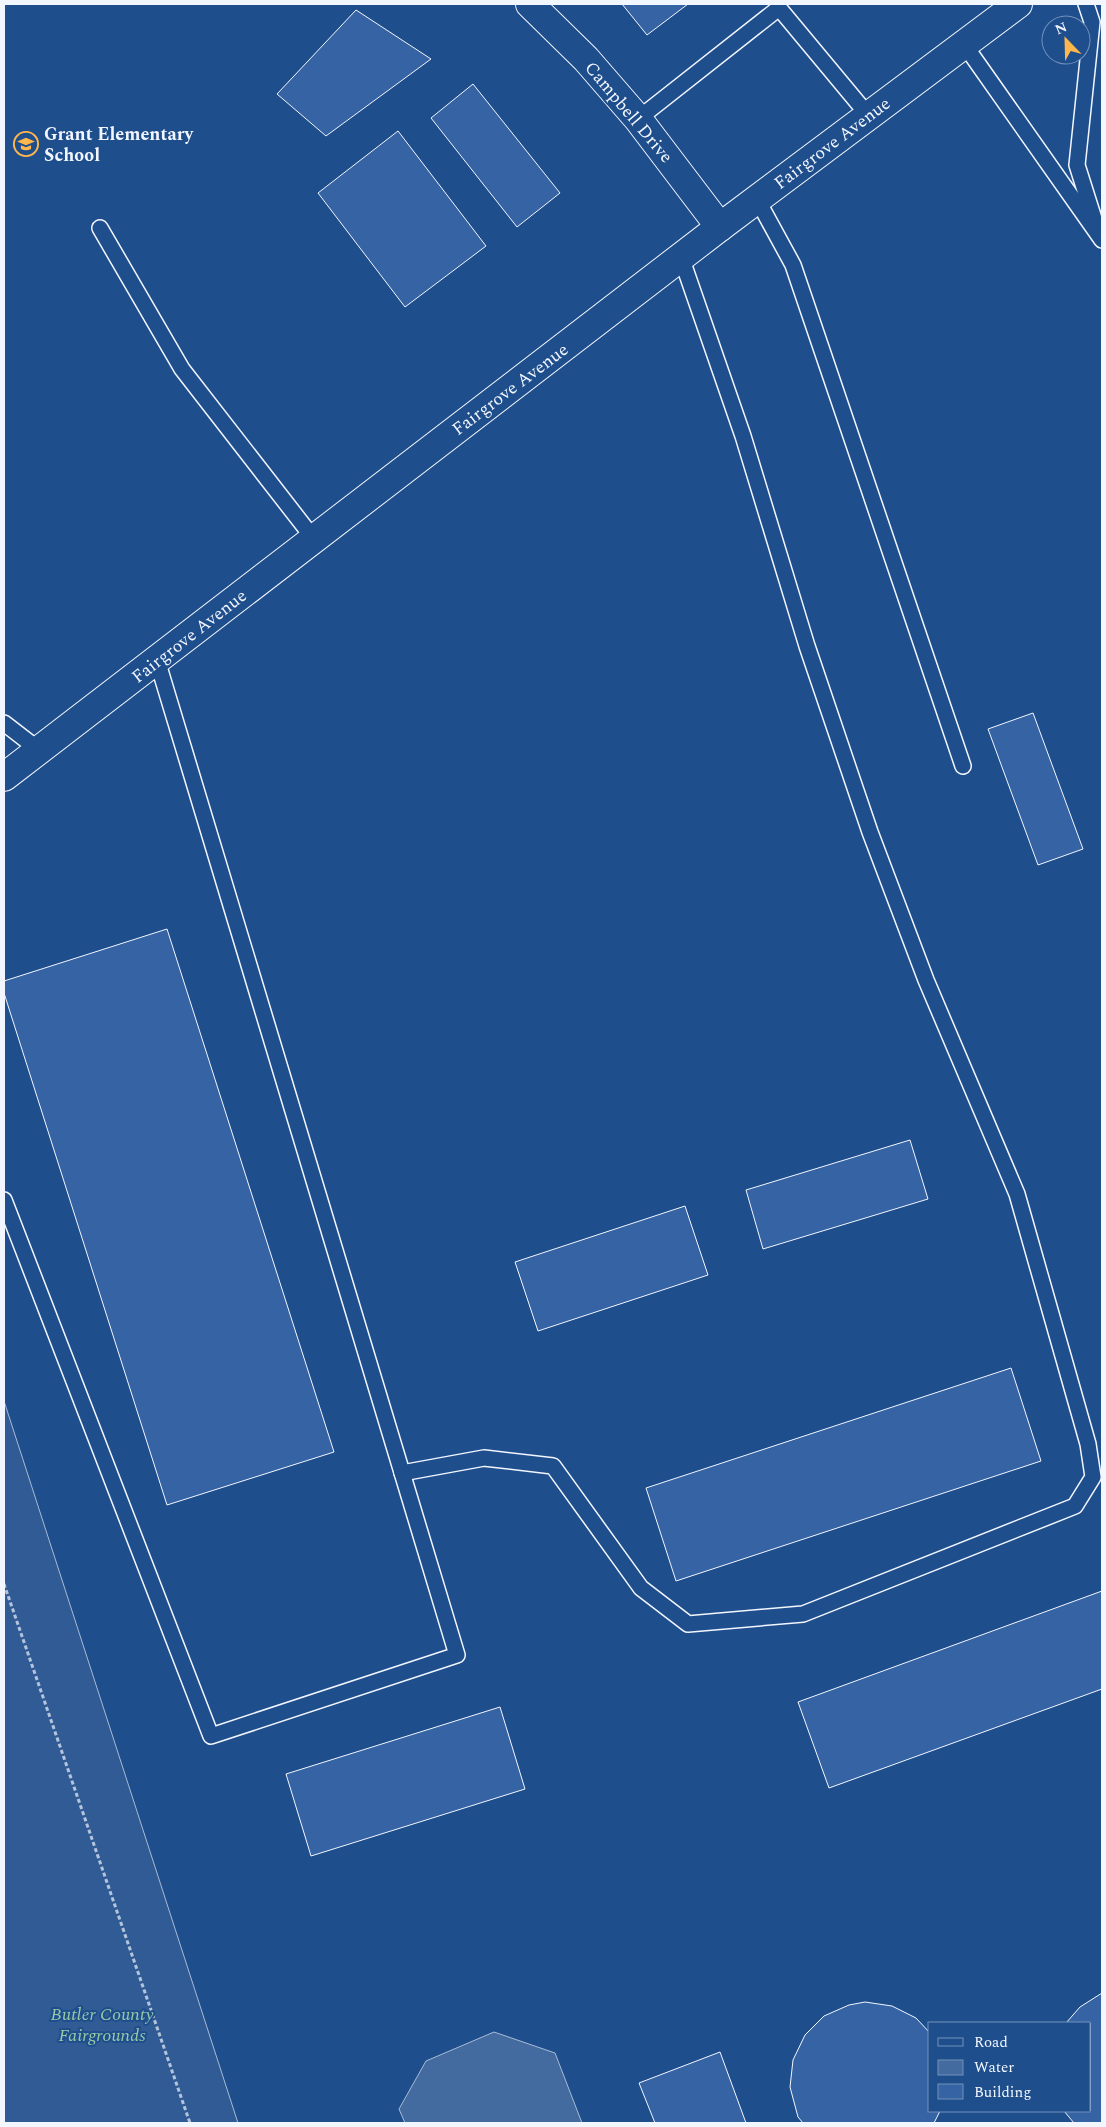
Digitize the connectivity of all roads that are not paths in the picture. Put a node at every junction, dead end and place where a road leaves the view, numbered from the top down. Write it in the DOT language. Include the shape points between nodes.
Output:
graph roads {
  1 [pos="530,4"];
  2 [pos="1018,4"];
  3 [pos="1086,4"];
  4 [pos="964,44"];
  5 [pos="868,115"];
  6 [pos="638,119"];
  7 [pos="757,199"];
  8 [pos="720,227"];
  9 [pos="100,228"];
  10 [pos="1100,238"];
  11 [pos="681,257"];
  12 [pos="314,539"];
  13 [pos="157,660"];
  14 [pos="4,723"];
  15 [pos="39,750"];
  16 [pos="963,766"];
  17 [pos="4,777"];
  18 [pos="4,1200"];
  19 [pos="402,1473"];
  1 -- 6 [label="main road, Campbell Drive" via="586,59"];
  2 -- 4 [label="main road, Fairgrove Avenue"];
  3 -- 10 [label="lane" via="1092,22 1077,165"];
  4 -- 5 [label="main road, Fairgrove Avenue"];
  4 -- 10 [label="lane"];
  5 -- 6 [label="lane" via="780,8"];
  5 -- 7 [label="main road, Fairgrove Avenue"];
  6 -- 8 [label="main road, Campbell Drive"];
  7 -- 8 [label="main road, Fairgrove Avenue"];
  7 -- 16 [label="lane" via="792,265"];
  8 -- 11 [label="main road, Fairgrove Avenue"];
  9 -- 12 [label="lane" via="182,369"];
  11 -- 12 [label="main road, Fairgrove Avenue"];
  11 -- 19 [label="lane" via="743,436 807,646 870,832 926,980 1017,1194 1088,1444 1093,1477 1074,1506 803,1614 688,1624 641,1588 553,1466 484,1458"];
  12 -- 13 [label="main road, Fairgrove Avenue"];
  13 -- 15 [label="main road, Fairgrove Avenue"];
  13 -- 19 [label="lane"];
  14 -- 15 [label="lane"];
  15 -- 17 [label="main road, Fairgrove Avenue"];
  18 -- 19 [label="lane" via="211,1736 457,1655"];
}
